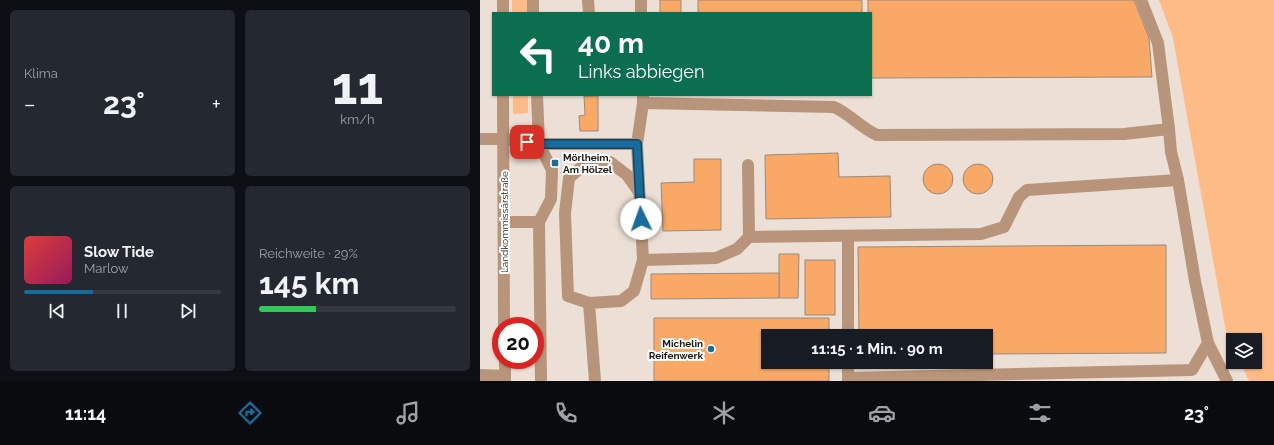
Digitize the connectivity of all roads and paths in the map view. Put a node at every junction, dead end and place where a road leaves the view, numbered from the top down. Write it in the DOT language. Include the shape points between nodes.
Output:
graph roads {
  1 [pos="503,0"];
  2 [pos="533,0"];
  3 [pos="588,0"];
  4 [pos="641,0"];
  5 [pos="1141,0"];
  6 [pos="503,12"];
  7 [pos="533,12"];
  8 [pos="589,12"];
  9 [pos="641,12"];
  10 [pos="503,96"];
  11 [pos="537,96"];
  12 [pos="643,99"];
  13 [pos="1169,129"];
  14 [pos="480,139"];
  15 [pos="503,139"];
  16 [pos="539,144"];
  17 [pos="637,144"];
  18 [pos="748,165"];
  19 [pos="1178,180"];
  20 [pos="639,192"];
  21 [pos="504,222"];
  22 [pos="539,222"];
  23 [pos="848,236"];
  24 [pos="749,237"];
  25 [pos="643,260"];
  26 [pos="589,303"];
  27 [pos="504,317"];
  28 [pos="848,329"];
  29 [pos="1208,344"];
  30 [pos="848,369"];
  31 [pos="480,375"];
  32 [pos="505,378"];
  33 [pos="848,380"];
  34 [pos="541,381"];
  35 [pos="595,381"];
  36 [pos="1227,381"];
  1 -- 6 [label="street"];
  2 -- 7 [label="street"];
  3 -- 8 [label="street"];
  4 -- 9 [label="street"];
  5 -- 13 [label="street" via="1158,43"];
  10 -- 15 [label="street, Landkommissärstraße"];
  11 -- 16 [label="street"];
  12 -- 13 [label="street" via="834,107 867,131 877,135 1124,134"];
  12 -- 17 [label="street"];
  13 -- 19 [label="street" via="1171,152"];
  14 -- 15 [label="street"];
  15 -- 16 [label="street"];
  15 -- 21 [label="street, Landkommissärstraße"];
  16 -- 17 [label="street"];
  16 -- 22 [label="street" via="552,170 551,199"];
  17 -- 20 [label="street"];
  18 -- 24 [label="street"];
  19 -- 23 [label="street" via="1027,190 1019,197 1004,227 981,234"];
  19 -- 29 [label="street"];
  20 -- 25 [label="street"];
  20 -- 26 [label="street" via="627,175 610,162 586,163 569,178 565,213 568,296"];
  21 -- 22 [label="street"];
  21 -- 27 [label="street, Landkommissärstraße"];
  22 -- 34 [label="street"];
  23 -- 24 [label="street"];
  23 -- 28 [label="street"];
  24 -- 25 [label="street" via="737,249 716,258"];
  25 -- 26 [label="street" via="634,291 621,301"];
  26 -- 35 [label="street"];
  29 -- 33 [label="street" via="1192,370"];
  29 -- 36 [label="street"];
  30 -- 33 [label="street"];
  31 -- 32 [label="street"];
}
